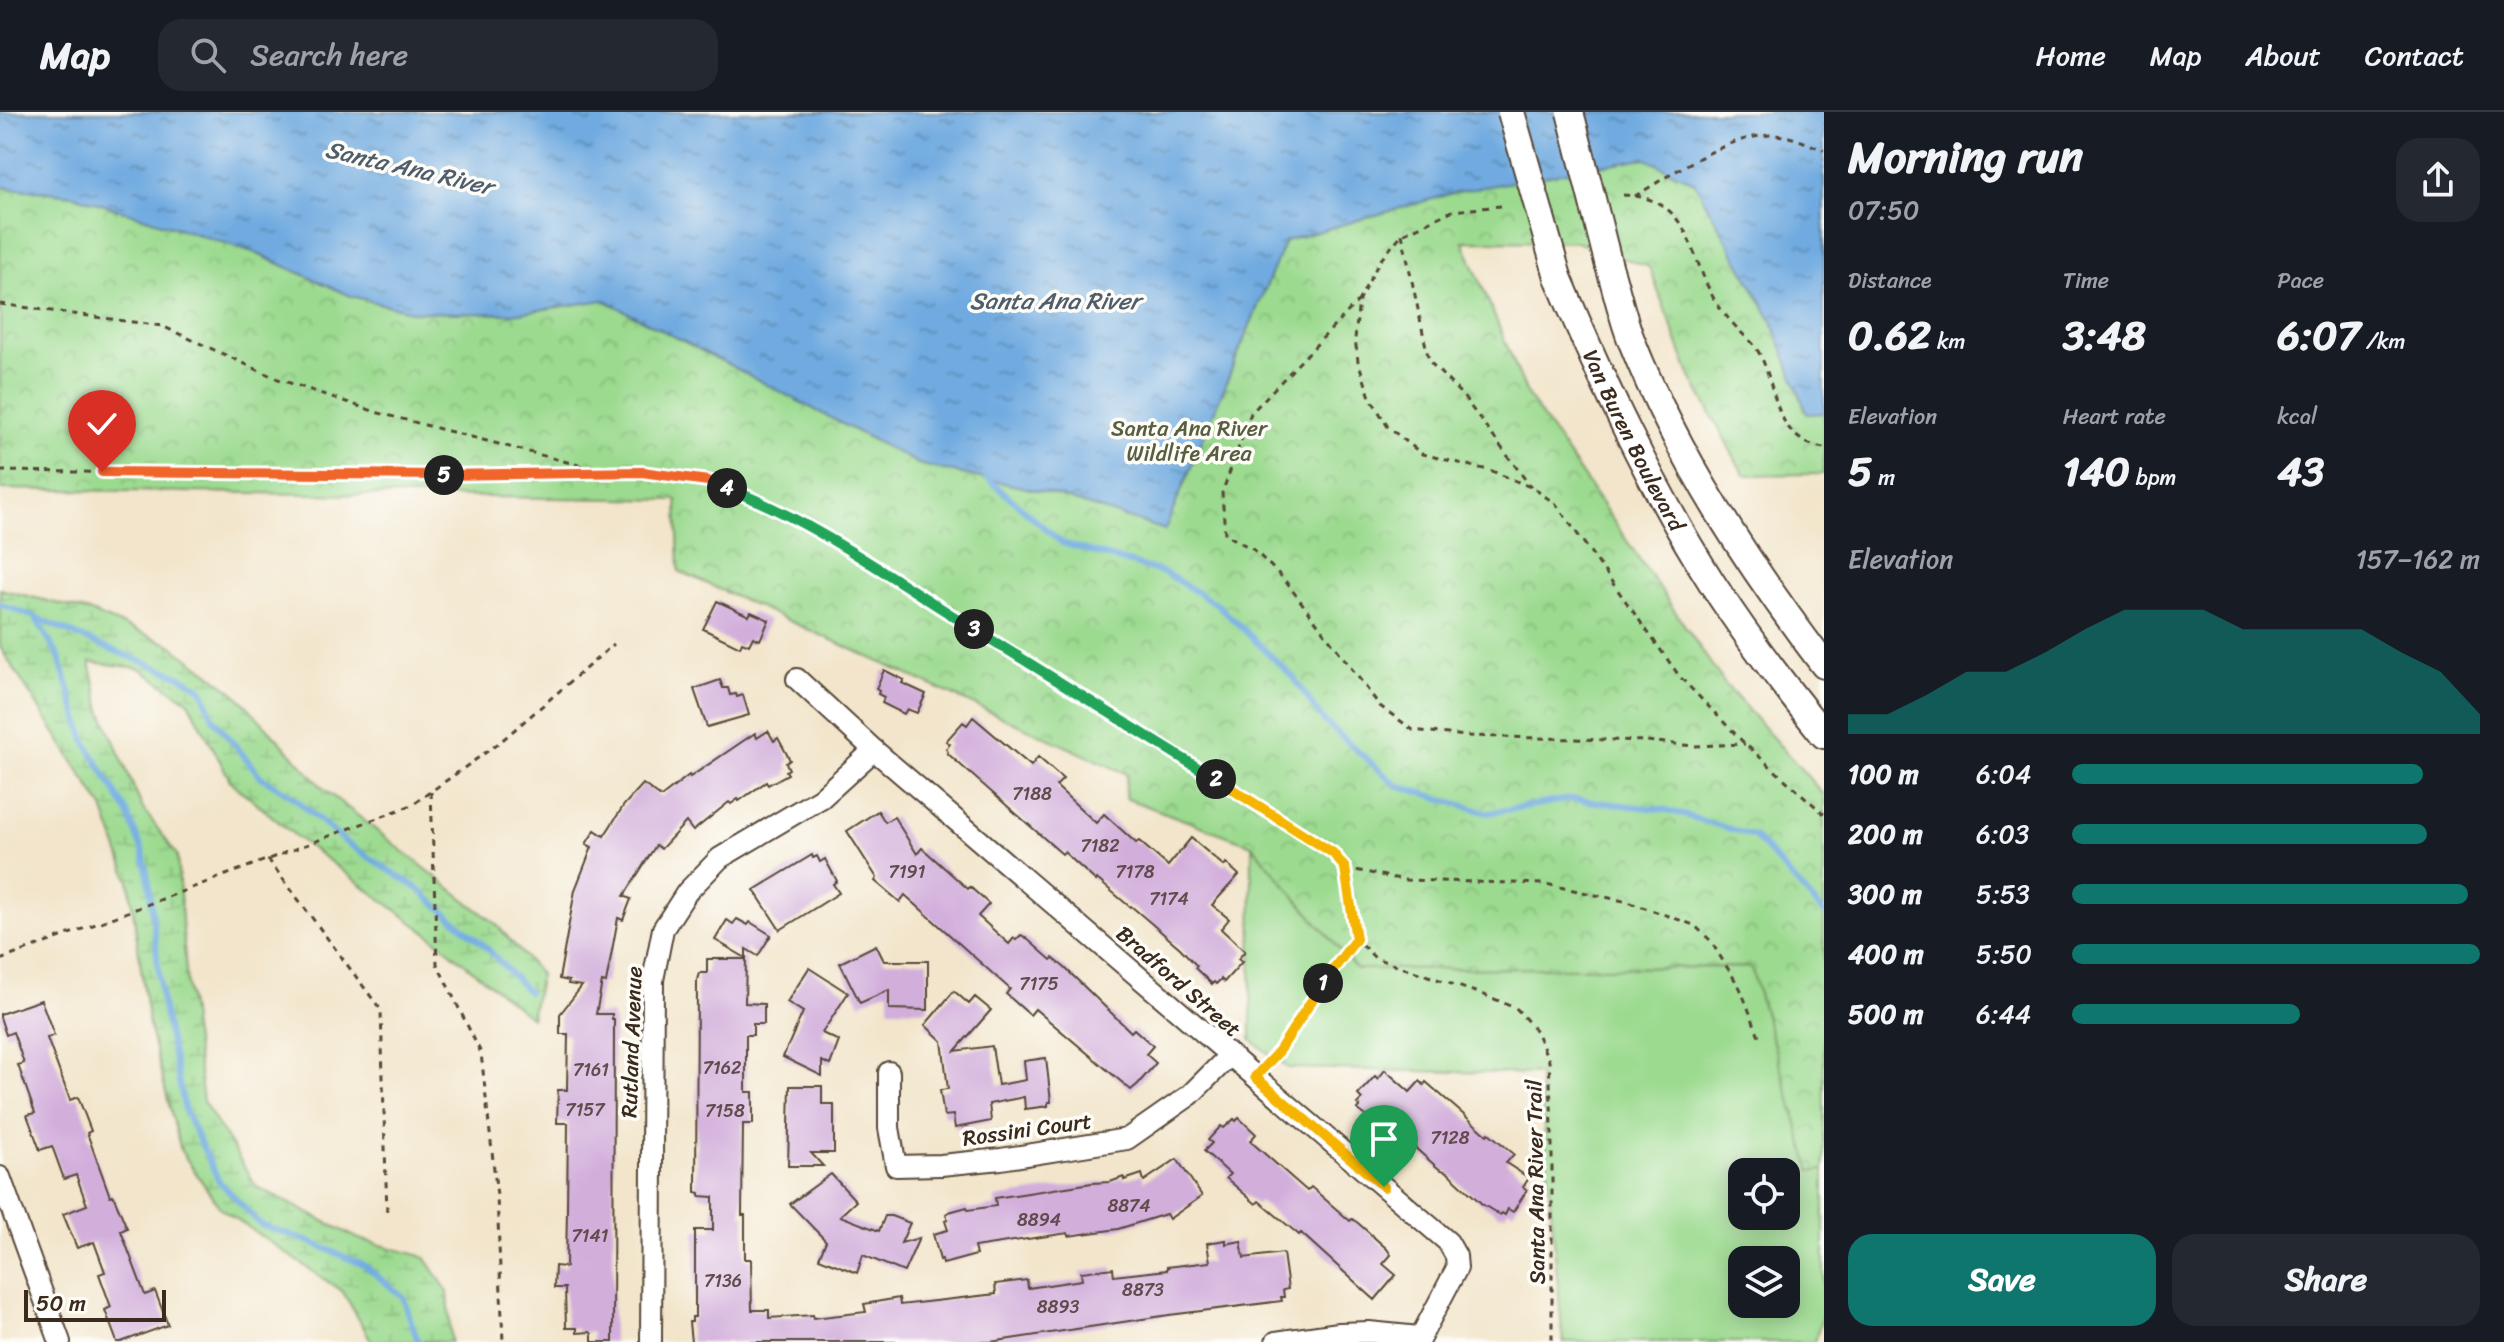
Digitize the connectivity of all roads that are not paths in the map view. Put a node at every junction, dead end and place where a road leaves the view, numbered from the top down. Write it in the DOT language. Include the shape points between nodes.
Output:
graph roads {
  1 [pos="1511,112"];
  2 [pos="1570,112"];
  3 [pos="1824,665"];
  4 [pos="797,679"];
  5 [pos="1824,735"];
  6 [pos="874,750"];
  7 [pos="1229,1056"];
  8 [pos="889,1072"];
  9 [pos="0,1177"];
  10 [pos="1419,1339"];
  11 [pos="60,1342"];
  12 [pos="651,1342"];
  13 [pos="1276,1342"];
  1 -- 5 [label="main road, Van Buren Boulevard, bridge" via="1558,277 1624,424 1720,595"];
  2 -- 3 [label="main road, Van Buren Boulevard, bridge" via="1631,340 1710,494 1778,604"];
  4 -- 6 [label="street, Bradford Street"];
  6 -- 7 [label="street, Bradford Street"];
  6 -- 12 [label="street, Rutland Avenue" via="821,798 720,858 687,892 663,929 653,980"];
  7 -- 8 [label="street, Rossini Court" via="1190,1095 1127,1139 941,1165 896,1166 889,1128"];
  7 -- 10 [label="street, Bradford Street" via="1448,1242 1457,1268"];
  9 -- 11 [label="street"];
  10 -- 13 [label="street" via="1369,1332"];
}
